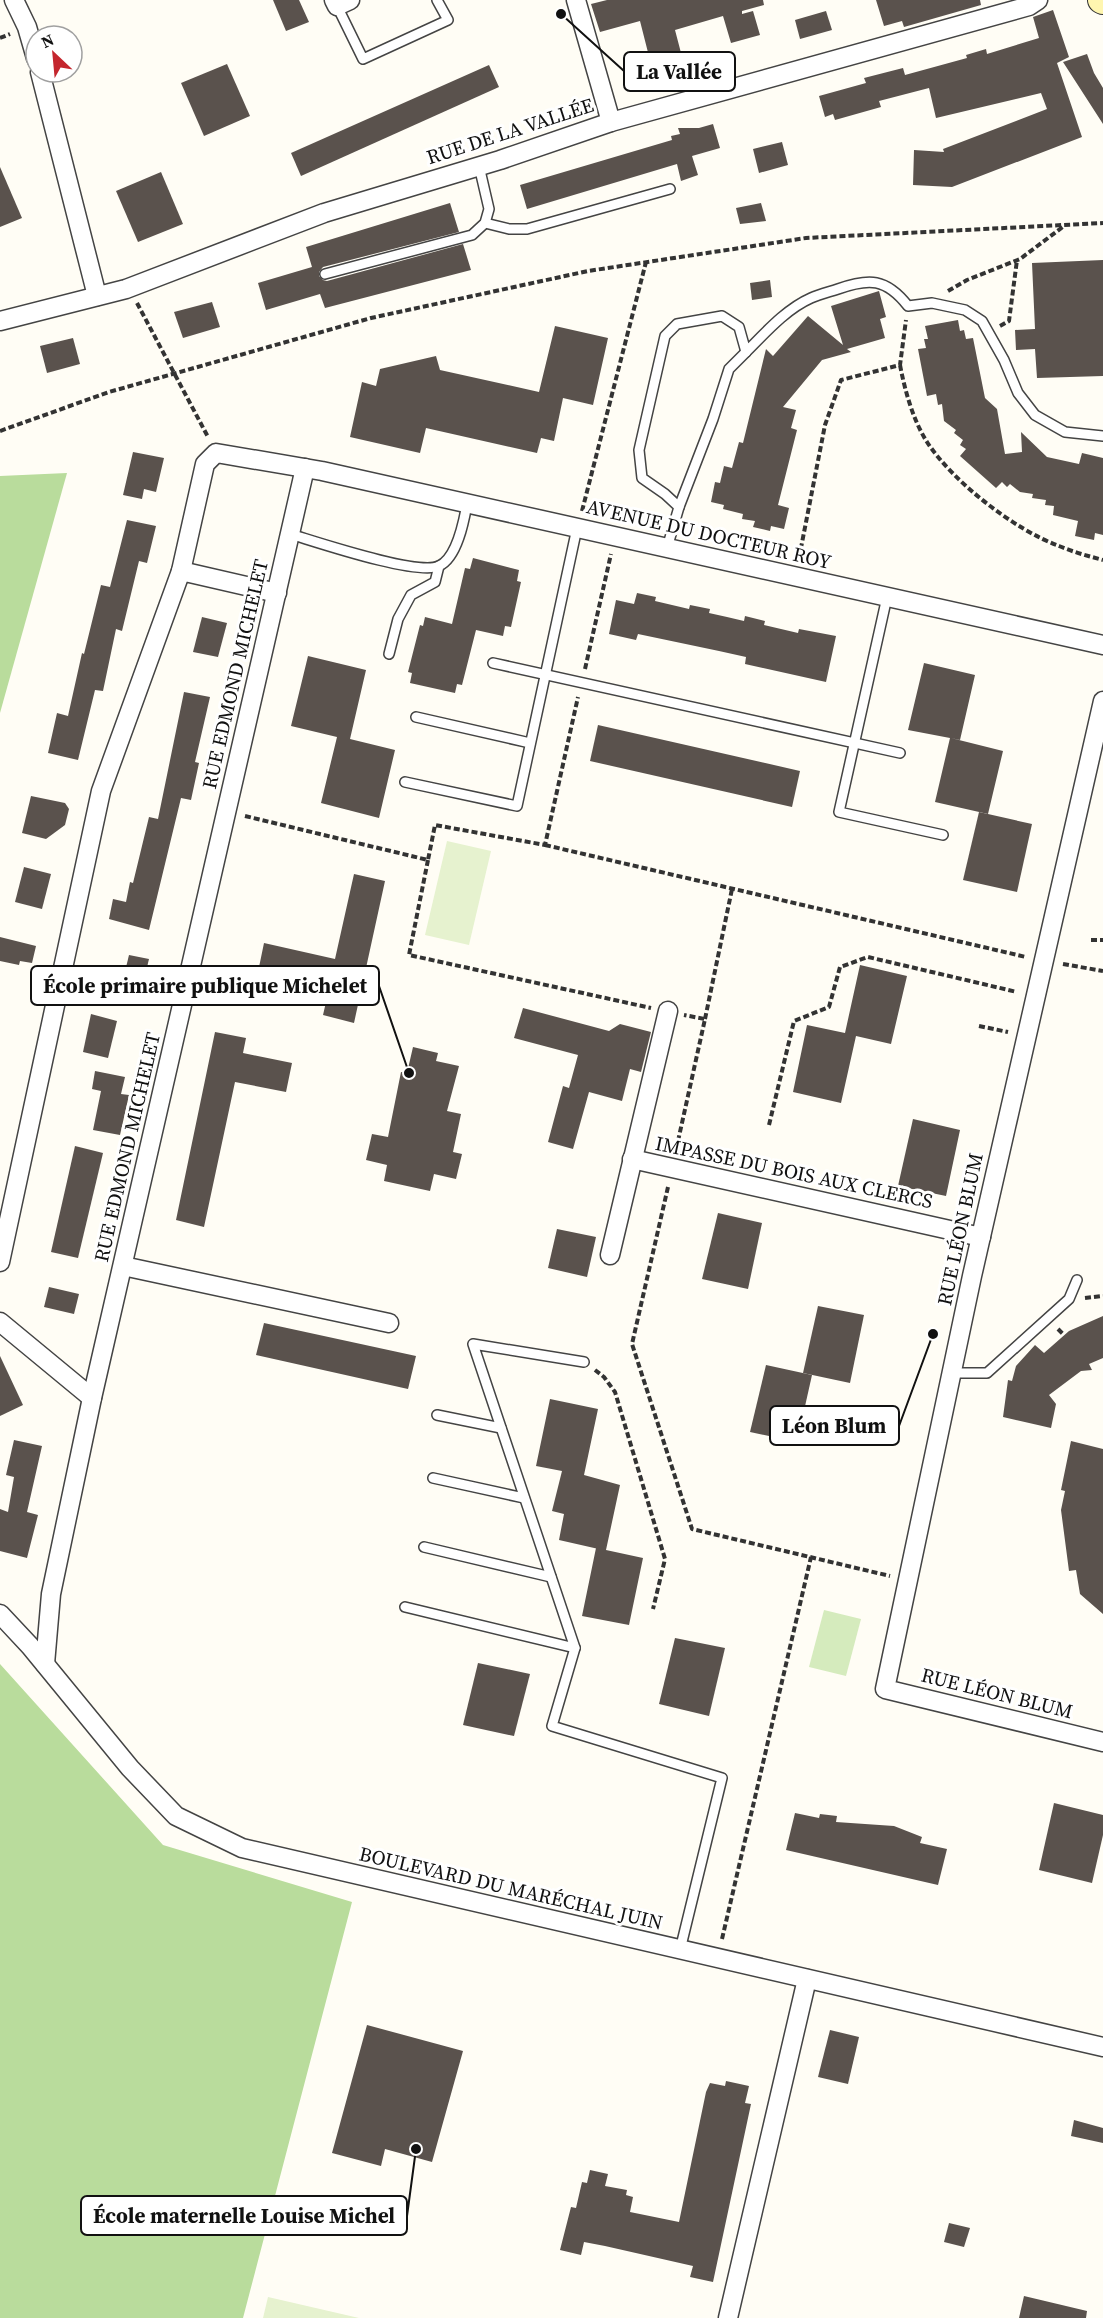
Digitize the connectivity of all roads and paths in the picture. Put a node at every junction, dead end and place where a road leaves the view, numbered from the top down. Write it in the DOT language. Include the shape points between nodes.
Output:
graph roads {
  1 [pos="14,0"];
  2 [pos="437,0"];
  3 [pos="576,0"];
  4 [pos="1038,0"];
  5 [pos="340,2"];
  6 [pos="26,24"];
  7 [pos="43,84"];
  8 [pos="611,122"];
  9 [pos="479,166"];
  10 [pos="670,189"];
  11 [pos="485,223"];
  12 [pos="1103,223"];
  13 [pos="1065,225"];
  14 [pos="1017,260"];
  15 [pos="646,262"];
  16 [pos="325,274"];
  17 [pos="126,289"];
  18 [pos="97,296"];
  19 [pos="935,304"];
  20 [pos="908,306"];
  21 [pos="0,321"];
  22 [pos="988,331"];
  23 [pos="746,352"];
  24 [pos="900,365"];
  25 [pos="173,374"];
  26 [pos="0,431"];
  27 [pos="1103,435"];
  28 [pos="216,453"];
  29 [pos="305,468"];
  30 [pos="466,504"];
  31 [pos="679,507"];
  32 [pos="578,528"];
  33 [pos="290,534"];
  34 [pos="615,537"];
  35 [pos="667,548"];
  36 [pos="1103,560"];
  37 [pos="439,566"];
  38 [pos="181,571"];
  39 [pos="796,577"];
  40 [pos="277,593"];
  41 [pos="887,597"];
  42 [pos="1103,645"];
  43 [pos="389,654"];
  44 [pos="493,663"];
  45 [pos="545,675"];
  46 [pos="582,683"];
  47 [pos="1103,700"];
  48 [pos="416,717"];
  49 [pos="530,743"];
  50 [pos="854,743"];
  51 [pos="900,753"];
  52 [pos="405,782"];
  53 [pos="227,811"];
  54 [pos="943,835"];
  55 [pos="545,846"];
  56 [pos="428,860"];
  57 [pos="732,889"];
  58 [pos="1091,940"];
  59 [pos="1103,940"];
  60 [pos="1044,961"];
  61 [pos="1103,971"];
  62 [pos="1036,996"];
  63 [pos="668,1011"];
  64 [pos="705,1019"];
  65 [pos="979,1026"];
  66 [pos="1027,1036"];
  67 [pos="769,1125"];
  68 [pos="633,1159"];
  69 [pos="672,1168"];
  70 [pos="981,1237"];
  71 [pos="610,1255"];
  72 [pos="0,1262"];
  73 [pos="123,1266"];
  74 [pos="1077,1280"];
  75 [pos="0,1322"];
  76 [pos="389,1323"];
  77 [pos="584,1362"];
  78 [pos="952,1372"];
  79 [pos="92,1398"];
  80 [pos="437,1415"];
  81 [pos="501,1428"];
  82 [pos="433,1478"];
  83 [pos="524,1498"];
  84 [pos="424,1547"];
  85 [pos="811,1557"];
  86 [pos="550,1577"];
  87 [pos="908,1580"];
  88 [pos="405,1607"];
  89 [pos="652,1609"];
  90 [pos="0,1614"];
  91 [pos="575,1648"];
  92 [pos="45,1664"];
  93 [pos="1103,1742"];
  94 [pos="680,1950"];
  95 [pos="717,1958"];
  96 [pos="807,1979"];
  97 [pos="1103,2047"];
  98 [pos="728,2318"];
  1 -- 6 [label="street"];
  2 -- 5 [label="lane" via="448,20 363,59"];
  3 -- 8 [label="street"];
  4 -- 8 [label="street, RUE DE LA VALLÉE" via="1029,6"];
  7 -- 18 [label="street"];
  8 -- 9 [label="street, RUE DE LA VALLÉE"];
  9 -- 11 [label="lane" via="489,209"];
  9 -- 17 [label="street, RUE DE LA VALLÉE" via="324,213"];
  10 -- 11 [label="lane" via="527,229 509,230"];
  11 -- 16 [label="lane" via="472,236"];
  12 -- 13 [label="path"];
  13 -- 14 [label="path"];
  13 -- 15 [label="path" via="806,238"];
  14 -- 19 [label="path" via="967,280"];
  14 -- 22 [label="path" via="1009,321"];
  15 -- 25 [label="path" via="371,318"];
  15 -- 32 [label="path"];
  17 -- 18 [label="street, RUE DE LA VALLÉE"];
  17 -- 25 [label="path" via="138,304"];
  18 -- 21 [label="street, RUE DE LA VALLÉE"];
  19 -- 20 [label="lane"];
  19 -- 22 [label="lane" via="965,310 982,321"];
  20 -- 23 [label="lane" via="883,284 861,281 809,298"];
  20 -- 24 [label="path"];
  22 -- 27 [label="lane" via="1018,393 1035,415 1065,432"];
  23 -- 31 [label="lane" via="729,369"];
  23 -- 31 [label="lane" via="739,327 722,316 677,324 665,336 639,450 642,478"];
  24 -- 36 [label="path" via="905,392 927,441 954,476 1008,519 1058,546"];
  24 -- 39 [label="path" via="841,381 825,425"];
  25 -- 26 [label="path"];
  25 -- 28 [label="path"];
  28 -- 29 [label="street, AVENUE DU DOCTEUR ROY"];
  28 -- 38 [label="street" via="205,464"];
  29 -- 30 [label="street, AVENUE DU DOCTEUR ROY"];
  29 -- 33 [label="street, RUE EDMOND MICHELET"];
  30 -- 32 [label="street, AVENUE DU DOCTEUR ROY"];
  30 -- 37 [label="lane" via="462,529 449,557"];
  31 -- 35 [label="lane"];
  32 -- 34 [label="street, AVENUE DU DOCTEUR ROY"];
  32 -- 45 [label="lane"];
  33 -- 37 [label="lane" via="415,568"];
  33 -- 40 [label="street, RUE EDMOND MICHELET"];
  34 -- 35 [label="street, AVENUE DU DOCTEUR ROY"];
  34 -- 46 [label="path"];
  35 -- 39 [label="street, AVENUE DU DOCTEUR ROY"];
  37 -- 43 [label="lane" via="435,582 411,596 407,603 398,619"];
  38 -- 40 [label="street"];
  38 -- 72 [label="street" via="101,791"];
  39 -- 41 [label="street, AVENUE DU DOCTEUR ROY"];
  40 -- 53 [label="street, RUE EDMOND MICHELET"];
  41 -- 42 [label="street, AVENUE DU DOCTEUR ROY"];
  41 -- 50 [label="lane"];
  44 -- 45 [label="lane"];
  45 -- 46 [label="lane"];
  45 -- 49 [label="lane"];
  46 -- 50 [label="lane"];
  46 -- 55 [label="path"];
  47 -- 60 [label="street, RUE LÉON BLUM"];
  48 -- 49 [label="lane"];
  49 -- 52 [label="lane" via="517,806"];
  50 -- 51 [label="lane"];
  50 -- 54 [label="lane" via="839,812"];
  53 -- 56 [label="path"];
  53 -- 73 [label="street, RUE EDMOND MICHELET"];
  55 -- 56 [label="path" via="435,825"];
  55 -- 57 [label="path"];
  56 -- 63 [label="path" via="409,955"];
  57 -- 60 [label="path"];
  57 -- 64 [label="path"];
  58 -- 59 [label="path"];
  60 -- 61 [label="path"];
  60 -- 62 [label="street, RUE LÉON BLUM"];
  62 -- 66 [label="street, RUE LÉON BLUM"];
  62 -- 67 [label="path" via="868,957 840,967 829,1007 794,1022"];
  63 -- 64 [label="path"];
  63 -- 68 [label="street, IMPASSE DU BOIS AUX CLERCS"];
  64 -- 69 [label="path"];
  65 -- 66 [label="path"];
  66 -- 70 [label="street, RUE LÉON BLUM"];
  68 -- 69 [label="street, IMPASSE DU BOIS AUX CLERCS"];
  68 -- 71 [label="street, IMPASSE DU BOIS AUX CLERCS"];
  69 -- 70 [label="street, IMPASSE DU BOIS AUX CLERCS"];
  69 -- 85 [label="path" via="632,1344 692,1529"];
  70 -- 78 [label="street, RUE LÉON BLUM"];
  73 -- 76 [label="street"];
  73 -- 79 [label="street, RUE EDMOND MICHELET"];
  74 -- 78 [label="lane" via="1069,1299 987,1372"];
  75 -- 79 [label="street"];
  77 -- 81 [label="lane" via="473,1344"];
  77 -- 89 [label="path" via="604,1377 615,1392 665,1559"];
  78 -- 87 [label="street, RUE LÉON BLUM"];
  79 -- 92 [label="street, RUE EDMOND MICHELET" via="51,1594"];
  80 -- 81 [label="lane"];
  81 -- 83 [label="lane"];
  82 -- 83 [label="lane"];
  83 -- 86 [label="lane"];
  84 -- 86 [label="lane"];
  85 -- 87 [label="path"];
  85 -- 95 [label="path"];
  86 -- 91 [label="lane"];
  87 -- 93 [label="street, RUE LÉON BLUM" via="885,1689"];
  88 -- 91 [label="lane"];
  90 -- 92 [label="street, BOULEVARD DU MARÉCHAL JUIN"];
  91 -- 94 [label="lane" via="552,1726 723,1778"];
  92 -- 94 [label="street, BOULEVARD DU MARÉCHAL JUIN" via="130,1768 176,1816 242,1848"];
  94 -- 95 [label="street, BOULEVARD DU MARÉCHAL JUIN"];
  95 -- 96 [label="street, BOULEVARD DU MARÉCHAL JUIN"];
  96 -- 97 [label="street, BOULEVARD DU MARÉCHAL JUIN"];
  96 -- 98 [label="street"];
}
